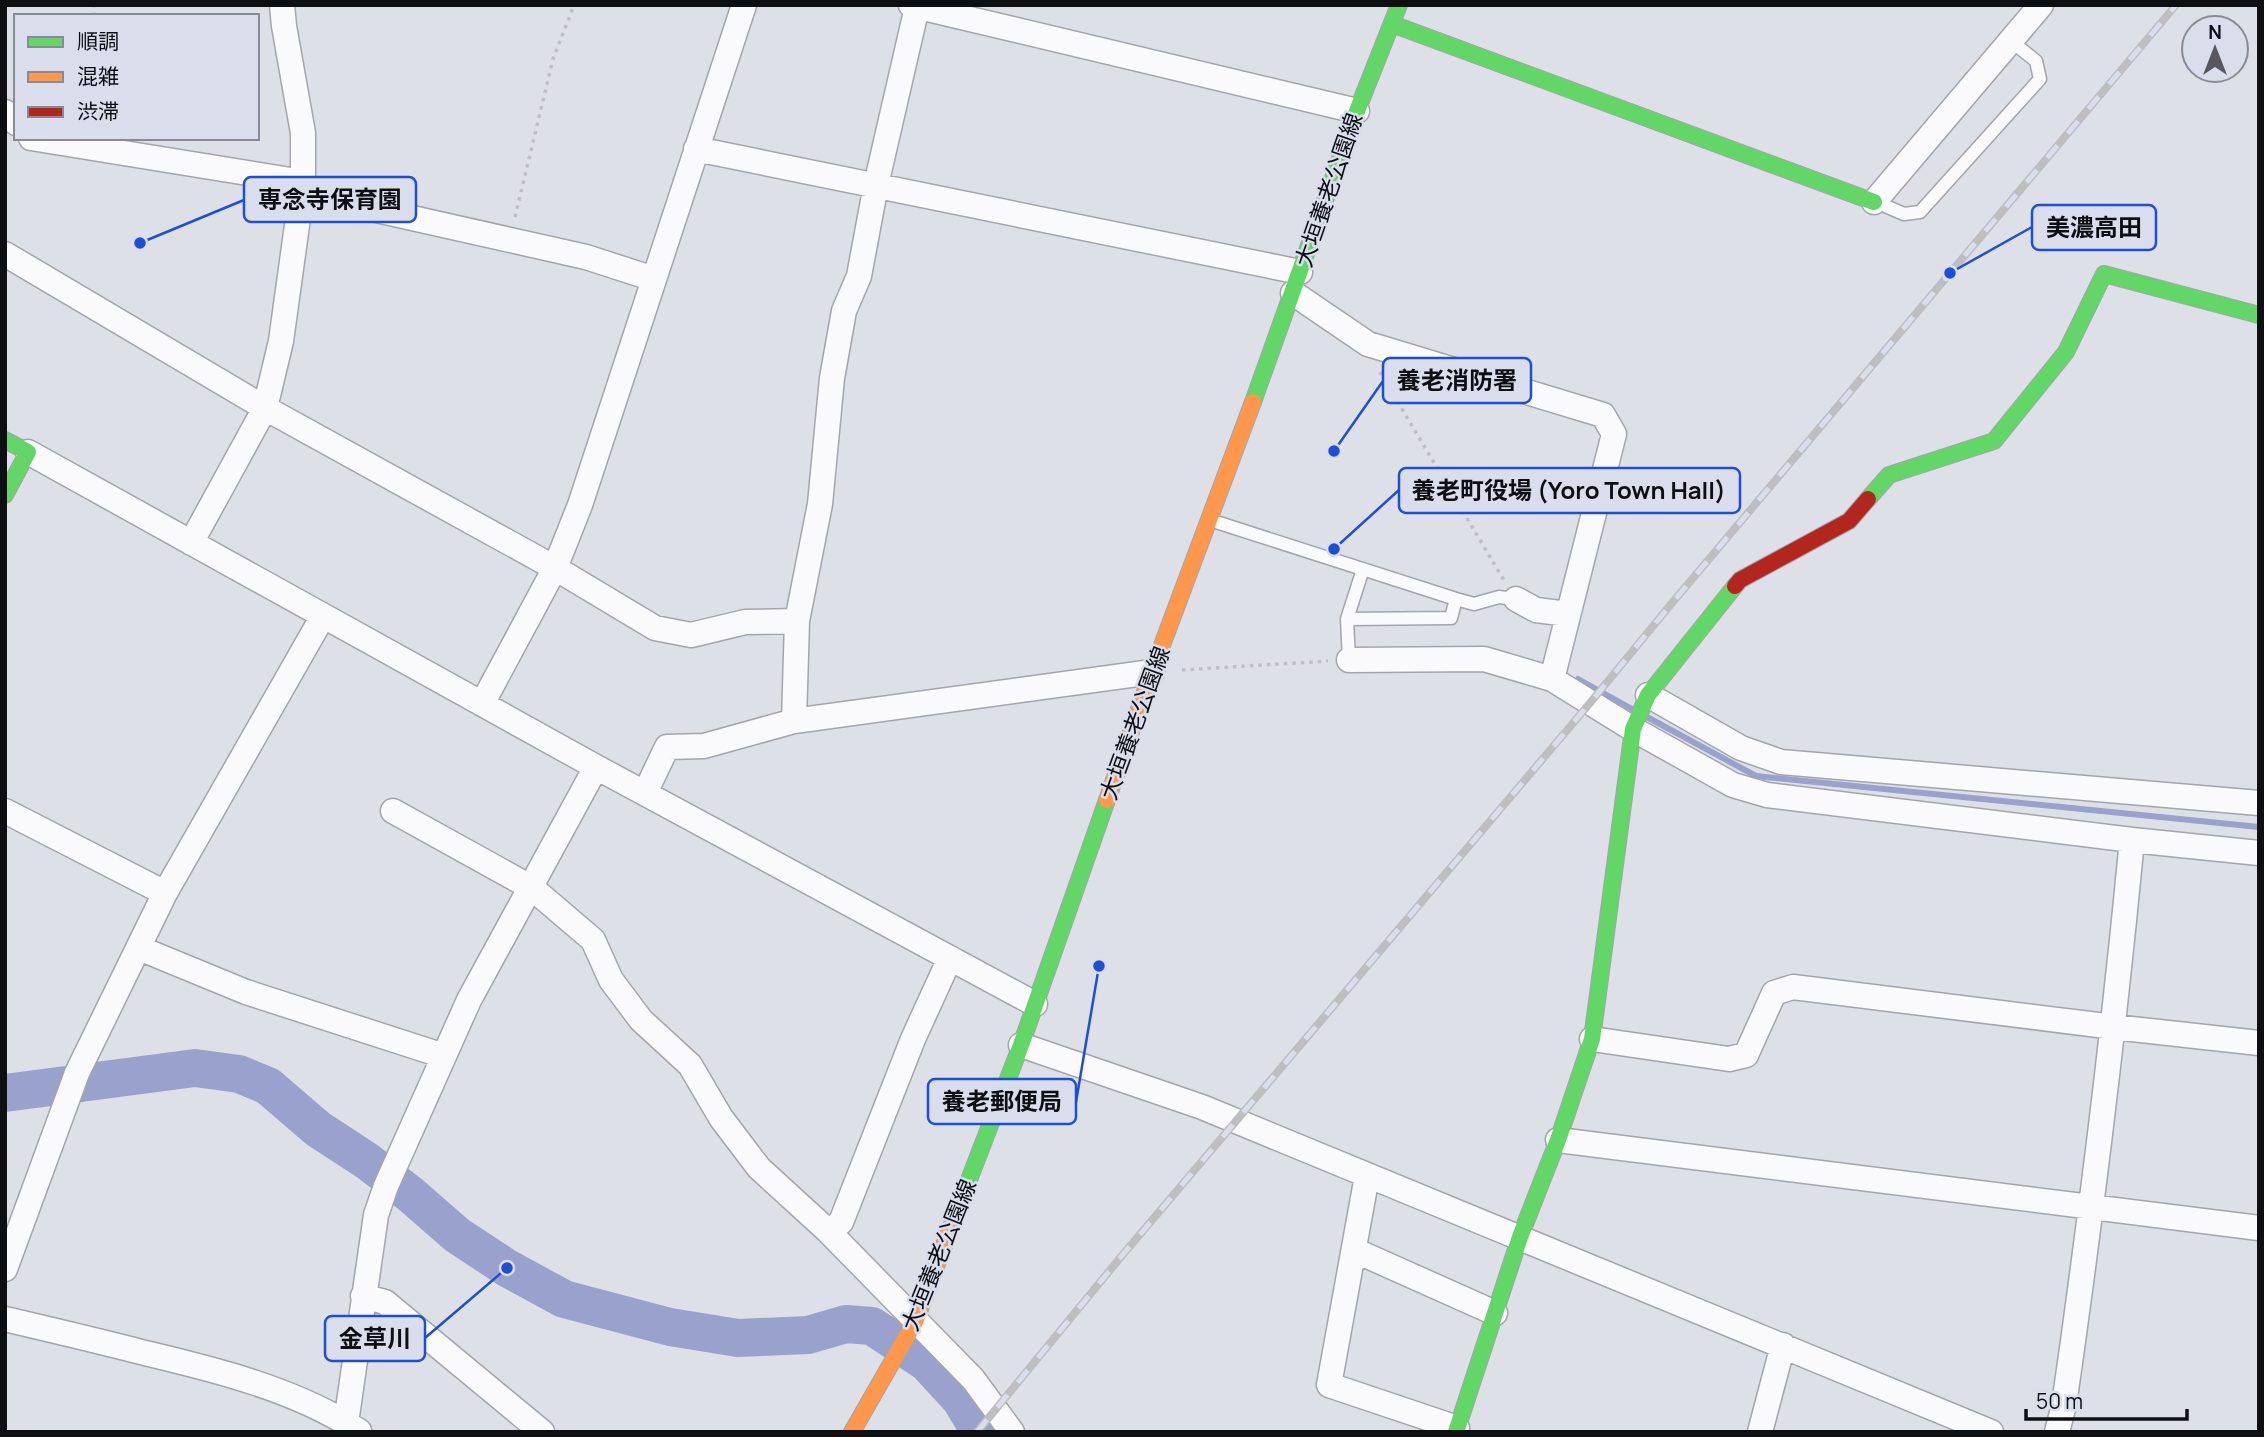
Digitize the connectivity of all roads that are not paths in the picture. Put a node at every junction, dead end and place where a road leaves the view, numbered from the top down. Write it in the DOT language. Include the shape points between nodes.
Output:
graph roads {
  1 [pos="282,5"];
  2 [pos="744,5"];
  3 [pos="1399,5"];
  4 [pos="2041,5"];
  5 [pos="914,6"];
  6 [pos="995,15"];
  7 [pos="1392,24"];
  8 [pos="2011,41"];
  9 [pos="1357,111"];
  10 [pos="42,140"];
  11 [pos="696,149"];
  12 [pos="876,185"];
  13 [pos="302,187"];
  14 [pos="1874,202"];
  15 [pos="5,254"];
  16 [pos="654,279"];
  17 [pos="1297,283"];
  18 [pos="2259,315"];
  19 [pos="265,408"];
  20 [pos="5,440"];
  21 [pos="28,452"];
  22 [pos="5,495"];
  23 [pos="1209,520"];
  24 [pos="191,543"];
  25 [pos="555,568"];
  26 [pos="1363,569"];
  27 [pos="1456,599"];
  28 [pos="1516,599"];
  29 [pos="1568,614"];
  30 [pos="323,616"];
  31 [pos="1348,619"];
  32 [pos="797,621"];
  33 [pos="1349,660"];
  34 [pos="1152,672"];
  35 [pos="1552,679"];
  36 [pos="1648,695"];
  37 [pos="482,704"];
  38 [pos="794,721"];
  39 [pos="1633,729"];
  40 [pos="596,767"];
  41 [pos="645,793"];
  42 [pos="2259,803"];
  43 [pos="5,811"];
  44 [pos="393,811"];
  45 [pos="2132,840"];
  46 [pos="2259,853"];
  47 [pos="532,888"];
  48 [pos="165,893"];
  49 [pos="139,948"];
  50 [pos="950,958"];
  51 [pos="1035,1004"];
  52 [pos="2114,1027"];
  53 [pos="1592,1039"];
  54 [pos="2259,1043"];
  55 [pos="1021,1045"];
  56 [pos="444,1056"];
  57 [pos="1558,1140"];
  58 [pos="1367,1176"];
  59 [pos="2092,1208"];
  60 [pos="2259,1228"];
  61 [pos="829,1232"];
  62 [pos="1520,1237"];
  63 [pos="1354,1250"];
  64 [pos="5,1269"];
  65 [pos="363,1296"];
  66 [pos="1495,1313"];
  67 [pos="5,1319"];
  68 [pos="911,1330"];
  69 [pos="1783,1345"];
  70 [pos="353,1427"];
  71 [pos="1457,1430"];
  72 [pos="542,1432"];
  73 [pos="852,1432"];
  74 [pos="1012,1432"];
  75 [pos="1760,1432"];
  76 [pos="1991,1432"];
  77 [pos="2057,1432"];
  1 -- 13 [label="street" via="303,133"];
  2 -- 11 [label="street"];
  3 -- 7 [label="street, 大垣養老公園線"];
  4 -- 8 [label="street"];
  5 -- 6 [label="street"];
  5 -- 12 [label="street"];
  6 -- 9 [label="street"];
  7 -- 9 [label="street, 大垣養老公園線"];
  7 -- 14 [label="street"];
  8 -- 14 [label="street"];
  8 -- 14 [label="lane" via="2036,61 2040,79 1920,212 1904,214"];
  9 -- 17 [label="street, 大垣養老公園線"];
  10 -- 13 [label="street"];
  11 -- 12 [label="street"];
  11 -- 16 [label="street"];
  12 -- 17 [label="street"];
  12 -- 32 [label="street" via="859,276 844,311 832,378 820,505"];
  13 -- 16 [label="street" via="586,257"];
  13 -- 19 [label="street" via="281,341"];
  15 -- 19 [label="street"];
  16 -- 25 [label="street"];
  17 -- 23 [label="street, 大垣養老公園線"];
  17 -- 29 [label="street" via="1368,344 1603,415 1614,434"];
  18 -- 36 [label="street" via="2104,274 2066,352 1994,441 1889,475 1849,520 1740,580"];
  19 -- 24 [label="street"];
  19 -- 25 [label="street"];
  20 -- 21 [label="street"];
  21 -- 22 [label="street"];
  21 -- 24 [label="street"];
  23 -- 26 [label="lane"];
  23 -- 34 [label="street, 大垣養老公園線"];
  24 -- 30 [label="street"];
  25 -- 32 [label="street" via="655,628 691,635 745,622"];
  25 -- 37 [label="street"];
  26 -- 27 [label="lane"];
  26 -- 31 [label="lane"];
  27 -- 28 [label="lane" via="1474,604 1499,597"];
  27 -- 31 [label="lane" via="1451,618"];
  28 -- 29 [label="street" via="1536,610"];
  29 -- 35 [label="street"];
  30 -- 37 [label="street"];
  30 -- 48 [label="street"];
  31 -- 33 [label="lane"];
  32 -- 38 [label="street"];
  33 -- 35 [label="street" via="1484,659"];
  34 -- 38 [label="street"];
  34 -- 51 [label="street, 大垣養老公園線"];
  35 -- 39 [label="street"];
  36 -- 39 [label="street"];
  36 -- 42 [label="street" via="1741,748 1781,762"];
  37 -- 40 [label="street"];
  38 -- 41 [label="street" via="704,746 667,747"];
  39 -- 45 [label="street" via="1733,785 1767,794"];
  39 -- 53 [label="street"];
  40 -- 41 [label="street"];
  40 -- 47 [label="street"];
  41 -- 50 [label="street"];
  43 -- 48 [label="street"];
  44 -- 47 [label="street"];
  45 -- 46 [label="street"];
  45 -- 52 [label="street"];
  47 -- 56 [label="street" via="469,1000"];
  47 -- 61 [label="street" via="593,940 611,980 641,1020 690,1065 721,1118 759,1168"];
  48 -- 49 [label="street"];
  49 -- 56 [label="street" via="246,992"];
  49 -- 64 [label="street" via="74,1083"];
  50 -- 51 [label="street"];
  50 -- 61 [label="street" via="841,1222"];
  51 -- 55 [label="street, 大垣養老公園線"];
  52 -- 53 [label="street" via="1793,987 1774,993 1746,1055 1729,1059"];
  52 -- 54 [label="street"];
  52 -- 59 [label="street"];
  53 -- 57 [label="street"];
  55 -- 58 [label="street" via="1202,1107"];
  55 -- 68 [label="street, 大垣養老公園線"];
  56 -- 65 [label="street" via="376,1215"];
  57 -- 59 [label="street"];
  57 -- 62 [label="street"];
  58 -- 62 [label="street"];
  58 -- 63 [label="street"];
  59 -- 60 [label="street"];
  59 -- 77 [label="street"];
  61 -- 68 [label="street"];
  62 -- 66 [label="street"];
  62 -- 69 [label="street"];
  63 -- 66 [label="street"];
  63 -- 71 [label="street" via="1329,1385"];
  65 -- 70 [label="street"];
  65 -- 72 [label="street" via="385,1302"];
  66 -- 71 [label="street"];
  67 -- 70 [label="street" via="268,1386"];
  68 -- 73 [label="street, 大垣養老公園線"];
  68 -- 74 [label="street" via="972,1379"];
  69 -- 75 [label="street"];
  69 -- 76 [label="street"];
}
